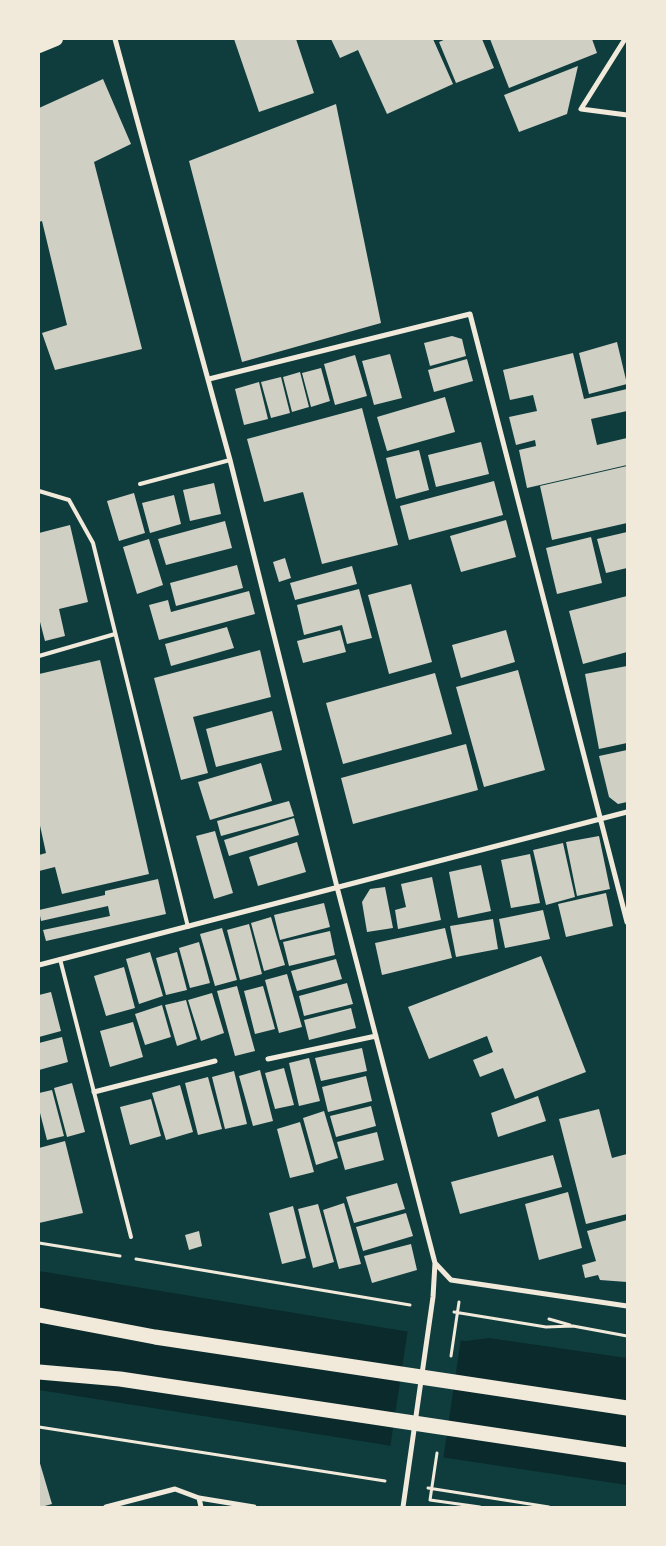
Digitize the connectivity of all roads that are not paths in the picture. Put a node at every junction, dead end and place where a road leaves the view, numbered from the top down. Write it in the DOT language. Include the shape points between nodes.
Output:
graph roads {
  1 [pos="56,39"];
  2 [pos="115,39"];
  3 [pos="625,39"];
  4 [pos="39,46"];
  5 [pos="627,115"];
  6 [pos="209,379"];
  7 [pos="230,460"];
  8 [pos="140,484"];
  9 [pos="39,491"];
  10 [pos="115,634"];
  11 [pos="39,656"];
  12 [pos="627,812"];
  13 [pos="600,819"];
  14 [pos="337,887"];
  15 [pos="627,922"];
  16 [pos="188,926"];
  17 [pos="60,959"];
  18 [pos="39,965"];
  19 [pos="376,1036"];
  20 [pos="268,1059"];
  21 [pos="215,1061"];
  22 [pos="94,1092"];
  23 [pos="131,1237"];
  24 [pos="435,1263"];
  25 [pos="627,1306"];
  26 [pos="39,1315"];
  27 [pos="39,1372"];
  28 [pos="627,1408"];
  29 [pos="627,1455"];
  30 [pos="199,1498"];
  31 [pos="106,1507"];
  32 [pos="201,1507"];
  33 [pos="254,1507"];
  34 [pos="403,1507"];
  1 -- 4 [label="highway"];
  2 -- 6 [label="street"];
  3 -- 5 [label="street" via="582,108"];
  6 -- 7 [label="street"];
  6 -- 13 [label="street" via="470,314"];
  7 -- 8 [label="lane"];
  7 -- 14 [label="street"];
  9 -- 10 [label="lane" via="69,500 93,543"];
  10 -- 11 [label="lane"];
  10 -- 16 [label="lane"];
  12 -- 13 [label="street"];
  13 -- 14 [label="street"];
  13 -- 15 [label="street"];
  14 -- 16 [label="street"];
  14 -- 19 [label="street"];
  16 -- 17 [label="street"];
  17 -- 18 [label="street"];
  17 -- 22 [label="lane"];
  19 -- 20 [label="street"];
  19 -- 24 [label="street"];
  21 -- 22 [label="street"];
  22 -- 23 [label="lane"];
  24 -- 25 [label="street" via="451,1280"];
  24 -- 34 [label="street"];
  26 -- 28 [label="highway" via="155,1337"];
  27 -- 29 [label="highway" via="120,1379"];
  30 -- 31 [label="street" via="175,1489"];
  30 -- 32 [label="street"];
  30 -- 33 [label="street"];
}
